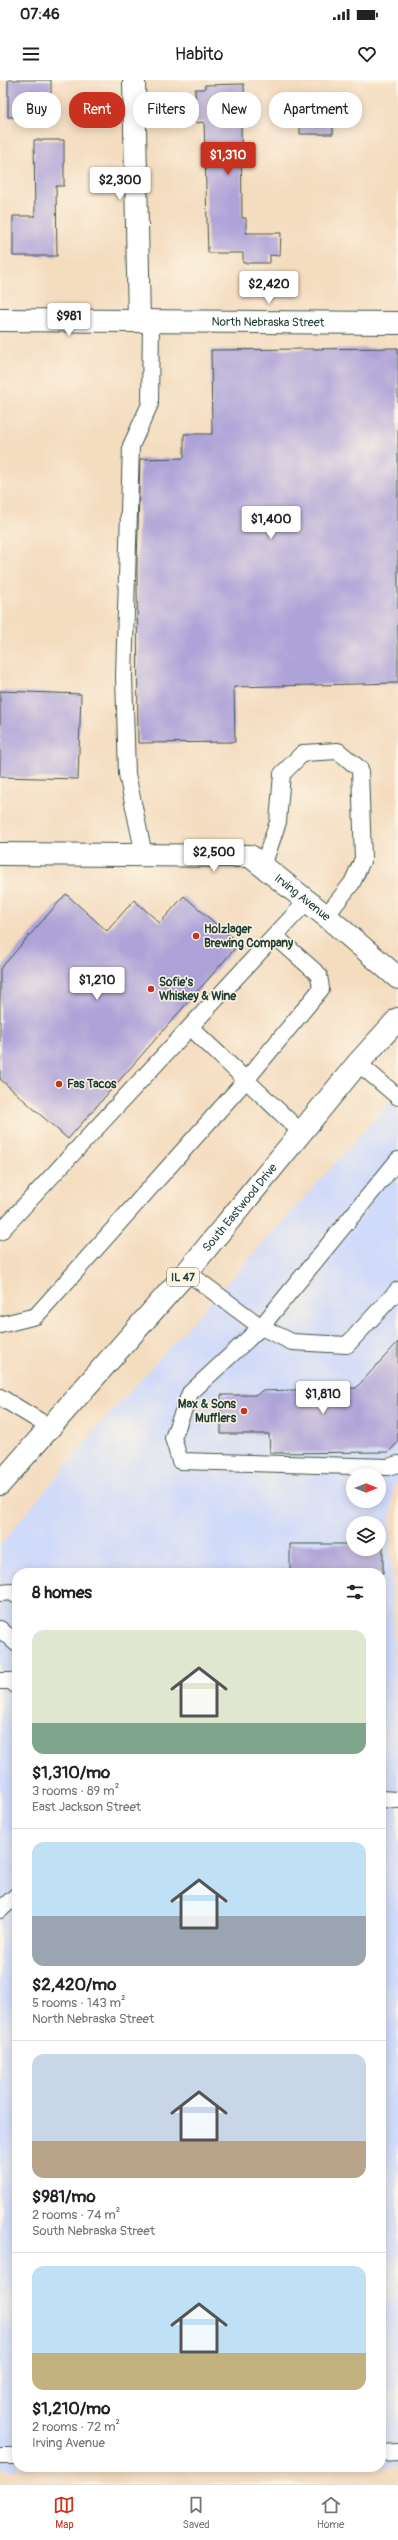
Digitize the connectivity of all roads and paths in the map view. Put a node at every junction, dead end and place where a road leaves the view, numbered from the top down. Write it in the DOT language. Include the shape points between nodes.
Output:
graph roads {
  1 [pos="134,80"];
  2 [pos="0,320"];
  3 [pos="145,320"];
  4 [pos="398,323"];
  5 [pos="0,854"];
  6 [pos="144,856"];
  7 [pos="263,866"];
  8 [pos="307,901"];
  9 [pos="326,916"];
  10 [pos="275,936"];
  11 [pos="398,978"];
  12 [pos="398,1019"];
  13 [pos="190,1027"];
  14 [pos="358,1063"];
  15 [pos="246,1080"];
  16 [pos="398,1097"];
  17 [pos="302,1133"];
  18 [pos="398,1160"];
  19 [pos="0,1232"];
  20 [pos="187,1272"];
  21 [pos="398,1290"];
  22 [pos="0,1325"];
  23 [pos="261,1327"];
  24 [pos="0,1397"];
  25 [pos="51,1428"];
  26 [pos="398,1464"];
  27 [pos="0,1484"];
  28 [pos="12,1592"];
  29 [pos="0,1593"];
  30 [pos="0,1629"];
  31 [pos="12,1640"];
  32 [pos="0,1681"];
  33 [pos="12,1682"];
  34 [pos="386,1799"];
  35 [pos="398,1800"];
  36 [pos="12,1899"];
  37 [pos="0,1910"];
  38 [pos="398,2452"];
  39 [pos="386,2453"];
  40 [pos="0,2456"];
  41 [pos="12,2456"];
  1 -- 3 [label="street"];
  2 -- 3 [label="street, North Nebraska Street"];
  3 -- 4 [label="street, North Nebraska Street"];
  3 -- 6 [label="lane" via="150,404 131,446 124,676 127,774"];
  5 -- 6 [label="street, Irving Avenue"];
  6 -- 7 [label="street, Irving Avenue" via="250,856"];
  7 -- 8 [label="street, Irving Avenue"];
  7 -- 9 [label="lane" via="278,822 282,774 303,753 338,751 360,769 363,859 352,883"];
  8 -- 9 [label="street, Irving Avenue"];
  8 -- 10 [label="lane"];
  9 -- 11 [label="street, Irving Avenue"];
  10 -- 13 [label="lane"];
  10 -- 15 [label="lane" via="319,976 321,989"];
  12 -- 14 [label="street, South Eastwood Drive / IL 47"];
  13 -- 15 [label="lane"];
  13 -- 19 [label="lane"];
  14 -- 16 [label="lane"];
  14 -- 17 [label="street, South Eastwood Drive / IL 47"];
  15 -- 17 [label="lane"];
  15 -- 22 [label="lane" via="36,1316"];
  17 -- 20 [label="street, South Eastwood Drive / IL 47"];
  18 -- 23 [label="lane"];
  20 -- 23 [label="lane"];
  20 -- 25 [label="street, South Eastwood Drive / IL 47"];
  21 -- 23 [label="lane" via="347,1345 292,1342"];
  23 -- 26 [label="lane" via="190,1393 173,1438 180,1461 388,1467"];
  24 -- 25 [label="lane"];
  25 -- 27 [label="street, South Eastwood Drive / IL 47"];
  28 -- 29 [label="lane"];
  30 -- 31 [label="lane"];
  32 -- 33 [label="lane"];
  34 -- 35 [label="lane"];
  36 -- 37 [label="lane"];
  38 -- 39 [label="lane"];
  40 -- 41 [label="lane"];
}
